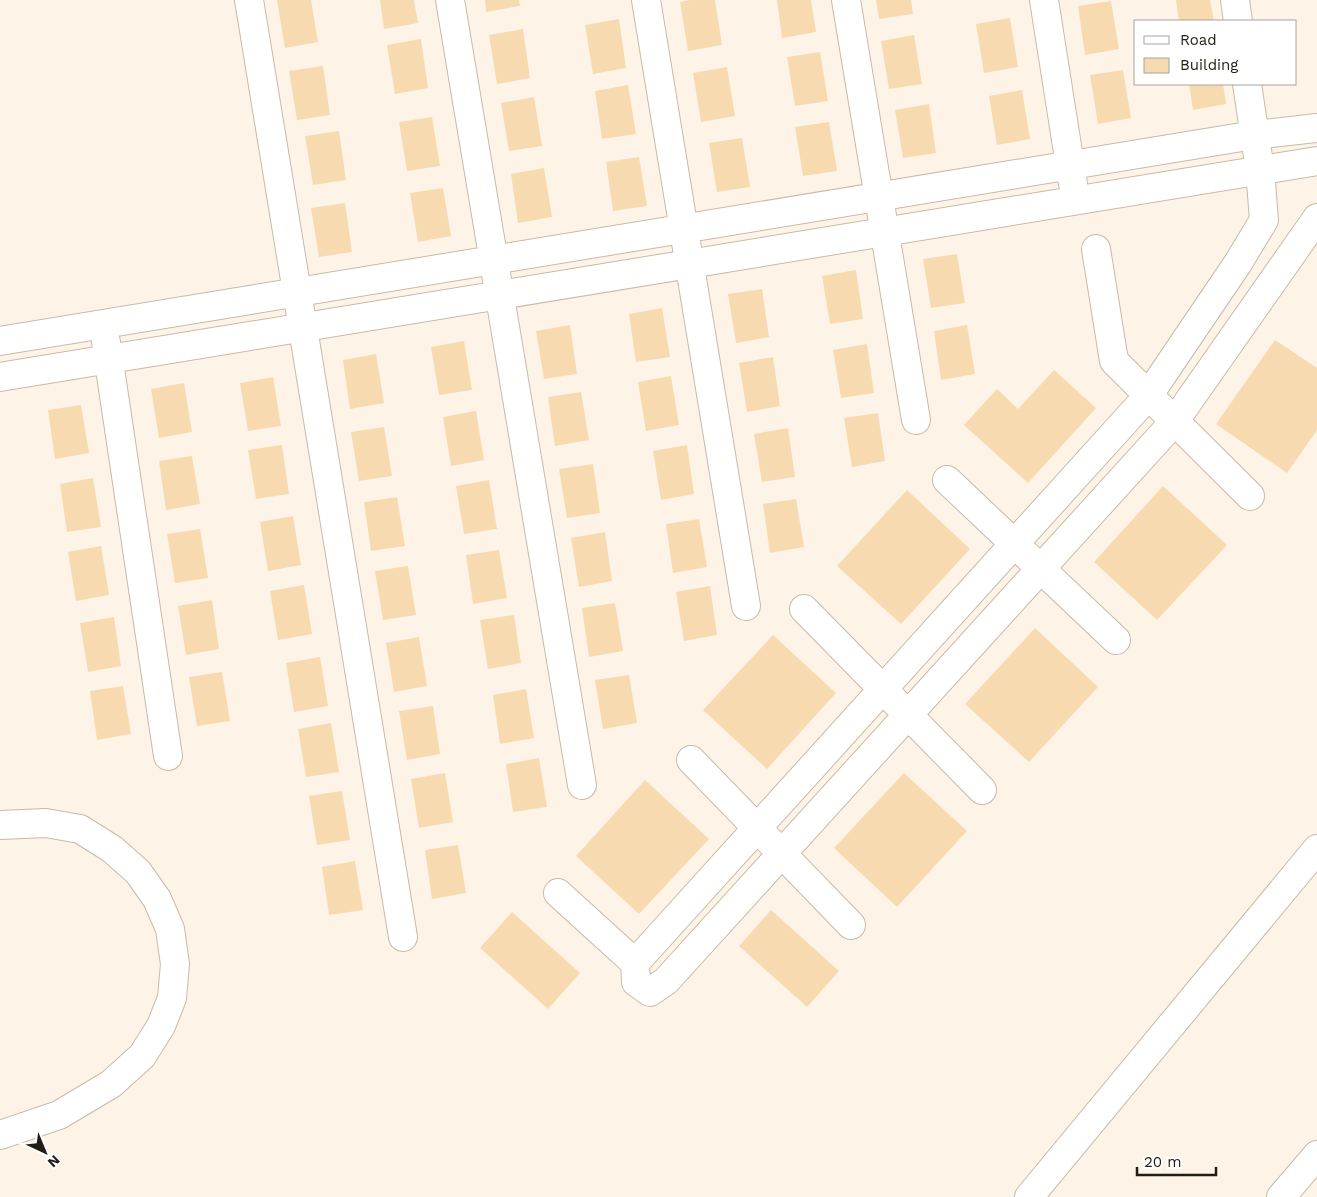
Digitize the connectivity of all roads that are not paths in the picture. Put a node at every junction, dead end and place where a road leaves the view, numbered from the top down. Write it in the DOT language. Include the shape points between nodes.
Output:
graph roads {
  1 [pos="249,0"];
  2 [pos="450,0"];
  3 [pos="646,0"];
  4 [pos="846,0"];
  5 [pos="1044,0"];
  6 [pos="1235,0"];
  7 [pos="1238,20"];
  8 [pos="1247,85"];
  9 [pos="1317,128"];
  10 [pos="1254,135"];
  11 [pos="1317,161"];
  12 [pos="1070,165"];
  13 [pos="1260,170"];
  14 [pos="879,196"];
  15 [pos="1075,200"];
  16 [pos="1317,218"];
  17 [pos="684,229"];
  18 [pos="885,231"];
  19 [pos="1096,248"];
  20 [pos="494,260"];
  21 [pos="689,263"];
  22 [pos="297,292"];
  23 [pos="500,295"];
  24 [pos="103,324"];
  25 [pos="303,327"];
  26 [pos="0,341"];
  27 [pos="109,359"];
  28 [pos="0,377"];
  29 [pos="1148,396"];
  30 [pos="916,420"];
  31 [pos="1174,422"];
  32 [pos="947,480"];
  33 [pos="1250,496"];
  34 [pos="1014,544"];
  35 [pos="1040,569"];
  36 [pos="746,606"];
  37 [pos="804,610"];
  38 [pos="1116,640"];
  39 [pos="882,689"];
  40 [pos="908,715"];
  41 [pos="168,756"];
  42 [pos="691,760"];
  43 [pos="582,785"];
  44 [pos="982,790"];
  45 [pos="0,825"];
  46 [pos="757,828"];
  47 [pos="1317,849"];
  48 [pos="782,854"];
  49 [pos="558,893"];
  50 [pos="851,924"];
  51 [pos="404,937"];
  52 [pos="635,963"];
  53 [pos="0,1135"];
  54 [pos="1317,1155"];
  55 [pos="1029,1197"];
  56 [pos="1281,1197"];
  1 -- 22 [label="street"];
  2 -- 20 [label="street"];
  3 -- 17 [label="street"];
  4 -- 14 [label="street"];
  5 -- 12 [label="street"];
  6 -- 7 [label="street"];
  8 -- 10 [label="street"];
  9 -- 10 [label="street"];
  10 -- 12 [label="street"];
  10 -- 13 [label="street"];
  11 -- 13 [label="street"];
  12 -- 14 [label="street"];
  12 -- 15 [label="street"];
  13 -- 15 [label="street"];
  13 -- 29 [label="street" via="1264,220"];
  14 -- 17 [label="street"];
  14 -- 18 [label="street"];
  15 -- 18 [label="street"];
  16 -- 31 [label="street"];
  17 -- 20 [label="street"];
  17 -- 21 [label="street"];
  18 -- 21 [label="street"];
  18 -- 30 [label="street"];
  19 -- 29 [label="street" via="1114,361"];
  20 -- 22 [label="street"];
  20 -- 23 [label="street"];
  21 -- 23 [label="street"];
  21 -- 36 [label="street"];
  22 -- 24 [label="street"];
  22 -- 25 [label="street"];
  23 -- 25 [label="street"];
  23 -- 43 [label="street"];
  24 -- 26 [label="street"];
  24 -- 27 [label="street"];
  25 -- 27 [label="street"];
  25 -- 51 [label="street"];
  27 -- 28 [label="street"];
  27 -- 41 [label="street"];
  29 -- 31 [label="street"];
  29 -- 34 [label="street"];
  31 -- 33 [label="street"];
  31 -- 35 [label="street"];
  32 -- 34 [label="street"];
  34 -- 35 [label="street"];
  34 -- 39 [label="street"];
  35 -- 38 [label="street"];
  35 -- 40 [label="street"];
  37 -- 39 [label="street"];
  39 -- 40 [label="street"];
  39 -- 46 [label="street"];
  40 -- 44 [label="street"];
  40 -- 48 [label="street"];
  42 -- 46 [label="street"];
  45 -- 53 [label="street" via="46,823 80,829 112,849 138,872 157,899 170,929 175,964 172,998 161,1026 142,1056 111,1084 59,1114"];
  46 -- 48 [label="street"];
  46 -- 52 [label="street"];
  47 -- 55 [label="street"];
  48 -- 50 [label="street"];
  48 -- 52 [label="street" via="666,981 650,992 636,982"];
  49 -- 52 [label="street"];
  54 -- 56 [label="street"];
}
